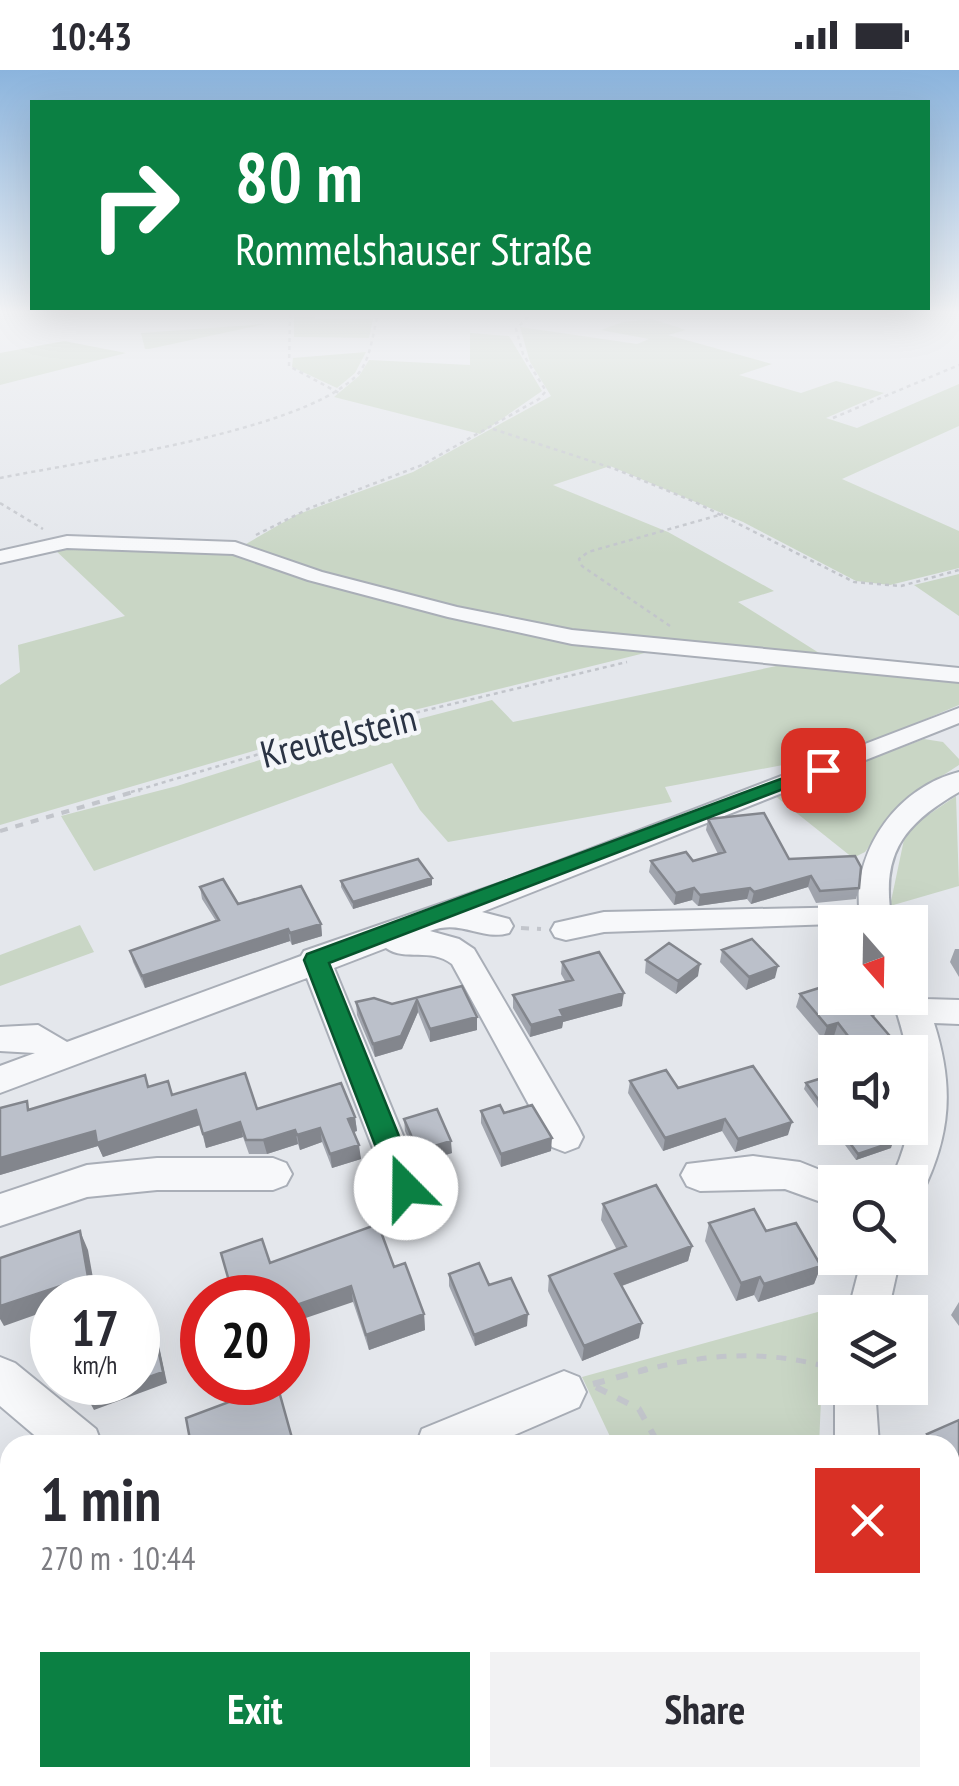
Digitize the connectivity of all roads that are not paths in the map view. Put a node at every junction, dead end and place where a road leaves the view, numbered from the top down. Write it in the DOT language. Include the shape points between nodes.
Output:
graph roads {
  1 [pos="0,557"];
  2 [pos="959,676"];
  3 [pos="946,721"];
  4 [pos="959,746"];
  5 [pos="959,780"];
  6 [pos="876,905"];
  7 [pos="448,913"];
  8 [pos="818,920"];
  9 [pos="498,926"];
  10 [pos="566,930"];
  11 [pos="391,933"];
  12 [pos="315,960"];
  13 [pos="928,1007"];
  14 [pos="959,1012"];
  15 [pos="915,1015"];
  16 [pos="0,1039"];
  17 [pos="60,1055"];
  18 [pos="0,1080"];
  19 [pos="565,1137"];
  20 [pos="917,1165"];
  21 [pos="273,1174"];
  22 [pos="700,1176"];
  23 [pos="818,1182"];
  24 [pos="406,1188"];
  25 [pos="0,1210"];
  26 [pos="0,1378"];
  27 [pos="564,1392"];
  28 [pos="855,1405"];
  29 [pos="68,1435"];
  30 [pos="462,1435"];
  31 [pos="856,1435"];
  1 -- 2 [label="street" via="66,542 234,548 455,614 572,637"];
  3 -- 4 [label="street"];
  3 -- 7 [label="street"];
  5 -- 6 [label="street" via="897,823 878,855"];
  7 -- 9 [label="street"];
  7 -- 11 [label="street"];
  8 -- 10 [label="street" via="604,922"];
  11 -- 12 [label="street"];
  11 -- 19 [label="street" via="400,944 449,944 464,957"];
  12 -- 17 [label="street"];
  12 -- 24 [label="street"];
  13 -- 14 [label="street"];
  15 -- 20 [label="street" via="928,1048 933,1094 929,1144"];
  16 -- 17 [label="street" via="38,1037"];
  17 -- 18 [label="street"];
  21 -- 25 [label="street" via="156,1174 87,1182"];
  22 -- 23 [label="street" via="770,1170"];
  26 -- 29 [label="street"];
  27 -- 30 [label="street"];
  28 -- 31 [label="street"];
}
